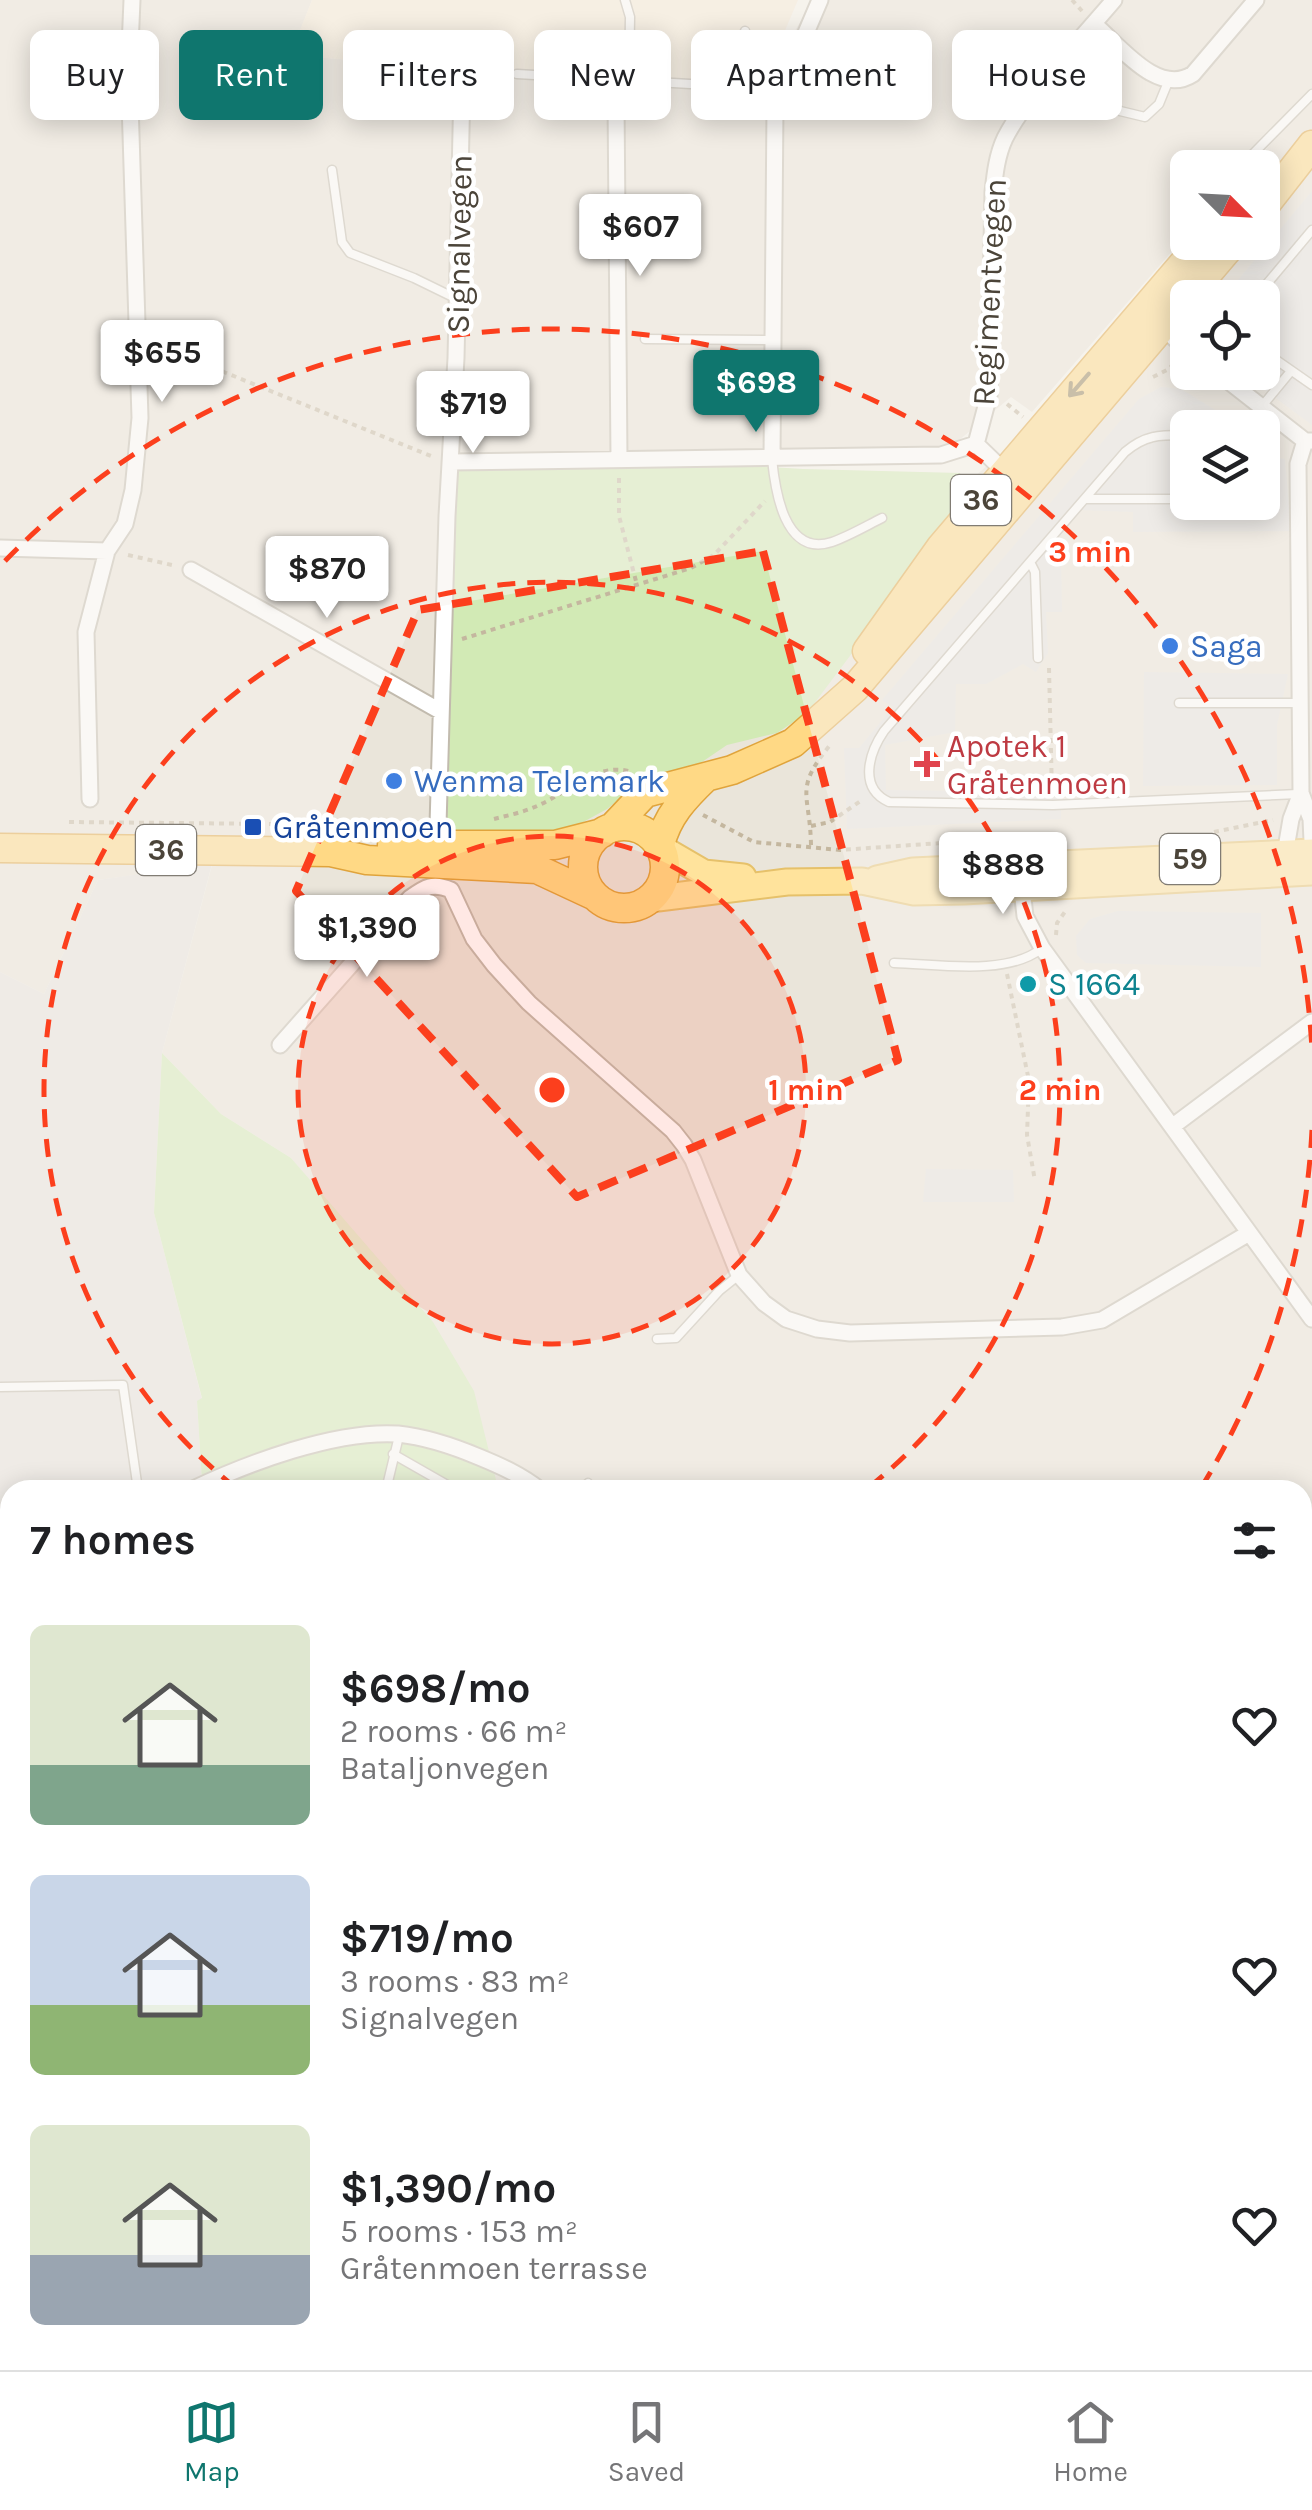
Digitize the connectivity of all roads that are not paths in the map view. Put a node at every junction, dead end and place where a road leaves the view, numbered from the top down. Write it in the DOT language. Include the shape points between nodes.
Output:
graph roads {
  1 [pos="626,0"];
  2 [pos="820,0"];
  3 [pos="1114,0"];
  4 [pos="1256,0"];
  5 [pos="128,1"];
  6 [pos="1094,24"];
  7 [pos="630,30"];
  8 [pos="807,30"];
  9 [pos="516,74"];
  10 [pos="534,75"];
  11 [pos="1168,82"];
  12 [pos="1312,94"];
  13 [pos="1122,112"];
  14 [pos="461,120"];
  15 [pos="616,120"];
  16 [pos="775,120"];
  17 [pos="1312,134"];
  18 [pos="1312,145"];
  19 [pos="1257,150"];
  20 [pos="1280,162"];
  21 [pos="332,170"];
  22 [pos="1280,185"];
  23 [pos="1312,230"];
  24 [pos="1190,260"];
  25 [pos="1215,260"];
  26 [pos="1270,280"];
  27 [pos="457,299"];
  28 [pos="1152,319"];
  29 [pos="1170,334"];
  30 [pos="645,338"];
  31 [pos="773,340"];
  32 [pos="1280,364"];
  33 [pos="1290,371"];
  34 [pos="1312,385"];
  35 [pos="1241,390"];
  36 [pos="1262,406"];
  37 [pos="1259,410"];
  38 [pos="1170,434"];
  39 [pos="1308,441"];
  40 [pos="976,444"];
  41 [pos="619,458"];
  42 [pos="772,458"];
  43 [pos="450,462"];
  44 [pos="1015,481"];
  45 [pos="1085,499"];
  46 [pos="1170,499"];
  47 [pos="882,518"];
  48 [pos="0,548"];
  49 [pos="107,551"];
  50 [pos="1030,562"];
  51 [pos="191,570"];
  52 [pos="1038,658"];
  53 [pos="1300,695"];
  54 [pos="1179,702"];
  55 [pos="440,711"];
  56 [pos="706,778"];
  57 [pos="1300,794"];
  58 [pos="90,798"];
  59 [pos="438,825"];
  60 [pos="607,830"];
  61 [pos="1312,840"];
  62 [pos="660,846"];
  63 [pos="0,848"];
  64 [pos="331,852"];
  65 [pos="1304,861"];
  66 [pos="1020,877"];
  67 [pos="787,882"];
  68 [pos="595,896"];
  69 [pos="650,900"];
  70 [pos="1042,948"];
  71 [pos="894,963"];
  72 [pos="1312,1022"];
  73 [pos="280,1046"];
  74 [pos="1173,1126"];
  75 [pos="1248,1234"];
  76 [pos="739,1275"];
  77 [pos="1312,1318"];
  78 [pos="657,1339"];
  79 [pos="0,1386"];
  80 [pos="399,1434"];
  81 [pos="394,1454"];
  82 [pos="137,1480"];
  83 [pos="215,1480"];
  84 [pos="388,1480"];
  85 [pos="439,1480"];
  86 [pos="524,1480"];
  1 -- 7 [label="lane"];
  2 -- 8 [label="street"];
  3 -- 6 [label="street, Regimentvegen"];
  4 -- 11 [label="street" via="1193,74"];
  5 -- 49 [label="street" via="140,418 125,524"];
  6 -- 11 [label="street"];
  6 -- 40 [label="street, Regimentvegen" via="1028,104 996,160 989,395"];
  9 -- 10 [label="lane"];
  11 -- 13 [label="lane" via="1145,117"];
  12 -- 19 [label="lane"];
  14 -- 27 [label="street, Signalvegen"];
  15 -- 41 [label="street"];
  16 -- 31 [label="street"];
  17 -- 20 [label="highway"];
  18 -- 22 [label="highway"];
  21 -- 27 [label="lane" via="342,242 350,253"];
  23 -- 26 [label="lane"];
  24 -- 28 [label="highway, 36"];
  25 -- 28 [label="highway, 36"];
  27 -- 43 [label="street, Signalvegen"];
  28 -- 29 [label="street"];
  28 -- 44 [label="highway, 36"];
  30 -- 31 [label="lane"];
  31 -- 42 [label="street"];
  32 -- 33 [label="lane"];
  33 -- 34 [label="lane"];
  33 -- 36 [label="lane"];
  35 -- 36 [label="street"];
  36 -- 37 [label="lane"];
  36 -- 39 [label="street"];
  38 -- 45 [label="lane" via="1140,439"];
  39 -- 53 [label="street" via="1298,464"];
  40 -- 42 [label="street" via="941,455"];
  40 -- 44 [label="street"];
  41 -- 42 [label="street"];
  41 -- 43 [label="street"];
  42 -- 47 [label="lane" via="781,513 814,544 829,544"];
  43 -- 55 [label="street, Signalvegen"];
  44 -- 56 [label="highway, 36" via="855,688 792,743"];
  45 -- 46 [label="lane"];
  45 -- 50 [label="lane"];
  48 -- 49 [label="street"];
  49 -- 58 [label="street" via="86,632"];
  50 -- 52 [label="lane"];
  50 -- 57 [label="lane" via="874,746 874,791 889,802 1053,805"];
  51 -- 55 [label="street"];
  53 -- 54 [label="lane"];
  53 -- 57 [label="street"];
  55 -- 59 [label="street, Signalvegen"];
  56 -- 60 [label="highway, 36" via="646,793"];
  56 -- 62 [label="highway, 36" via="665,824"];
  57 -- 61 [label="street"];
  57 -- 65 [label="street" via="1291,819"];
  60 -- 62 [label="highway" via="636,828"];
  60 -- 64 [label="highway, 36" via="554,845 364,845"];
  60 -- 68 [label="highway, 36" via="584,862"];
  62 -- 67 [label="main road, 59" via="704,873"];
  62 -- 69 [label="highway, 36" via="664,878"];
  63 -- 64 [label="highway, 36"];
  64 -- 68 [label="highway, 36" via="366,860 538,868"];
  65 -- 66 [label="main road, 59"];
  66 -- 67 [label="main road, 59" via="913,871 862,882"];
  66 -- 70 [label="street" via="1026,916"];
  67 -- 69 [label="main road, 59"];
  68 -- 69 [label="highway, 36" via="616,908"];
  70 -- 71 [label="lane" via="1005,965"];
  70 -- 74 [label="street"];
  72 -- 74 [label="street"];
  73 -- 76 [label="street" via="410,898 438,884 450,890 474,939 530,1003 684,1145"];
  74 -- 75 [label="street"];
  75 -- 76 [label="street" via="1102,1320 1062,1327 817,1329 764,1304"];
  75 -- 77 [label="street"];
  76 -- 78 [label="lane" via="676,1338"];
  79 -- 82 [label="lane" via="123,1385"];
  80 -- 81 [label="lane"];
  80 -- 83 [label="street" via="336,1440"];
  80 -- 86 [label="street" via="470,1453"];
  81 -- 84 [label="lane"];
  81 -- 85 [label="lane"];
}
